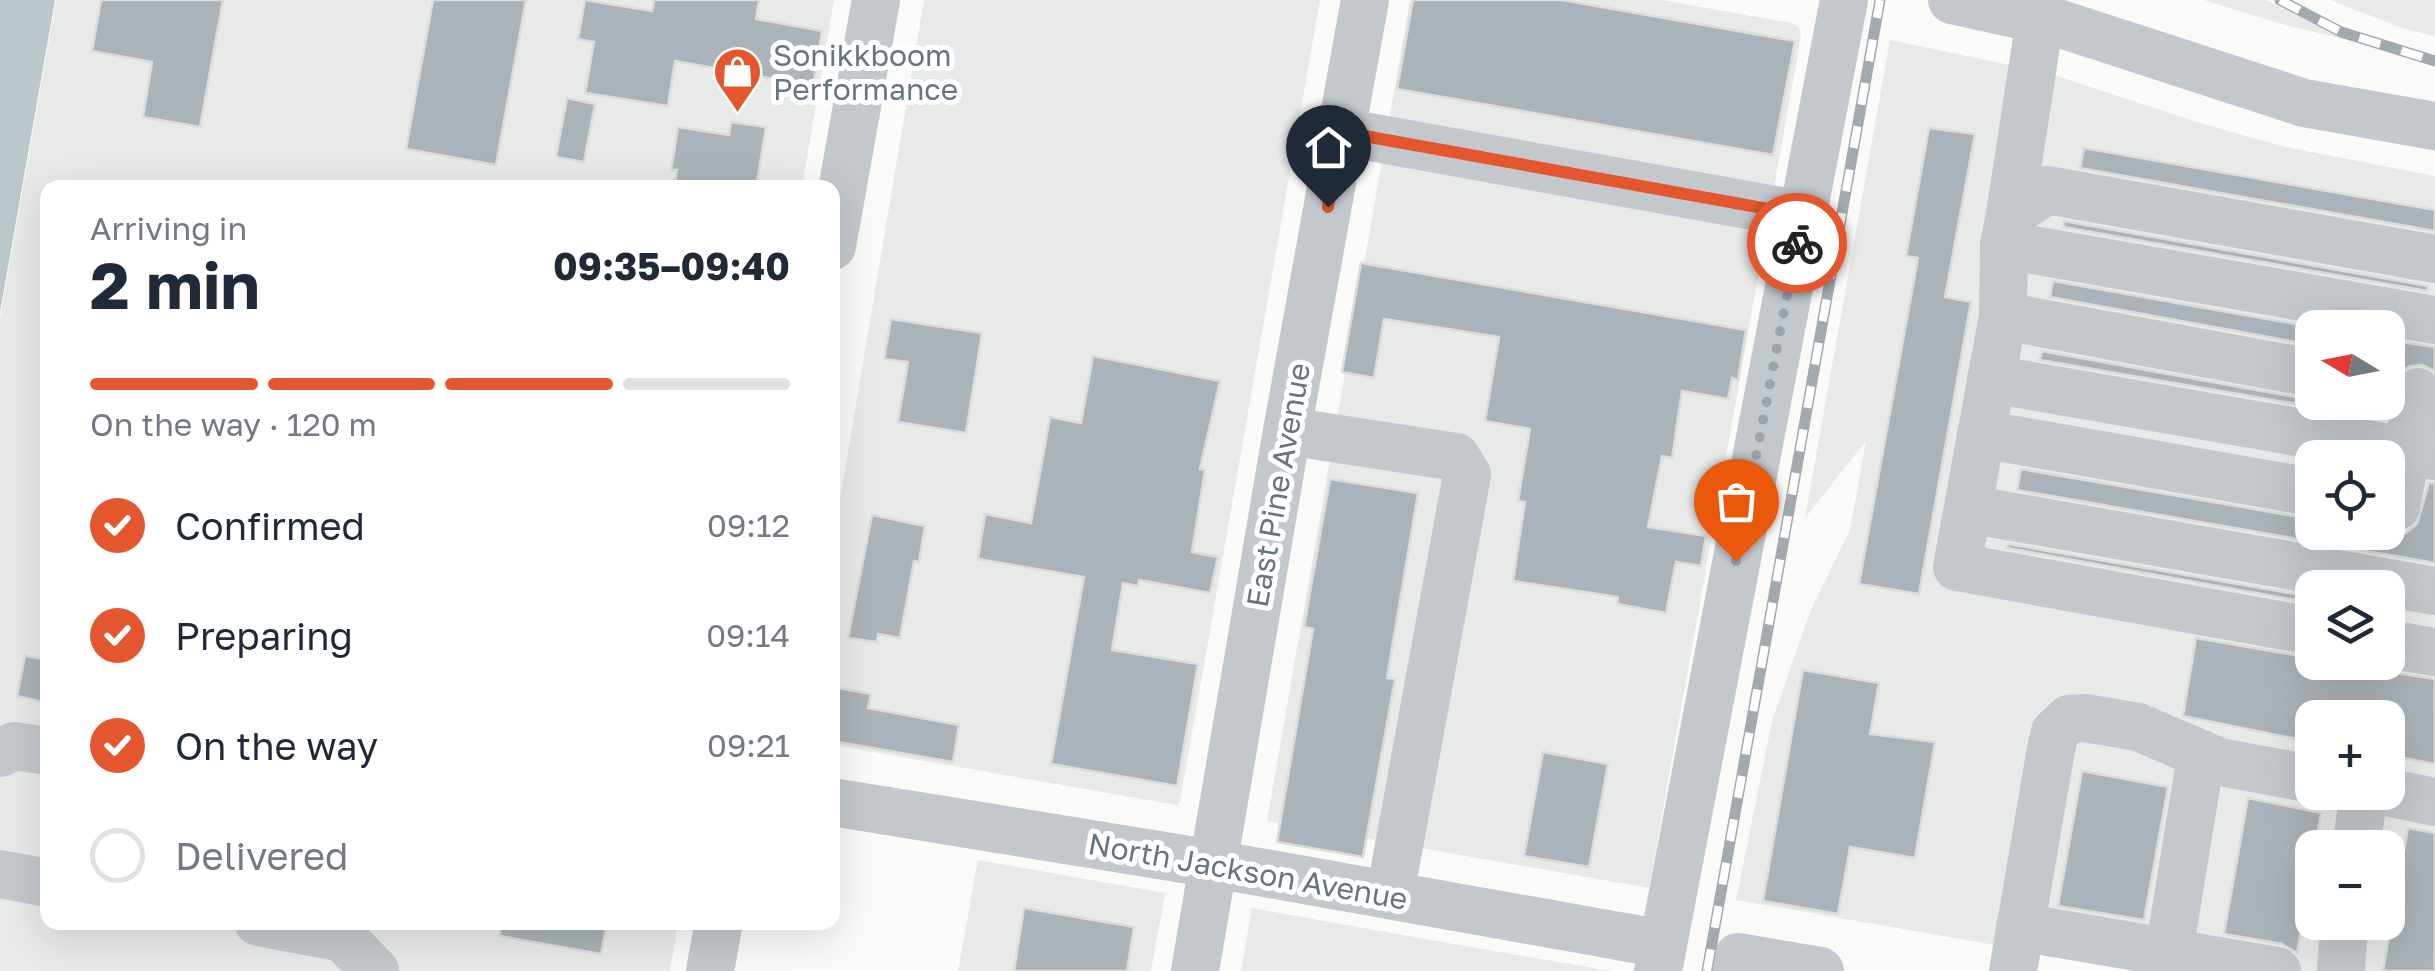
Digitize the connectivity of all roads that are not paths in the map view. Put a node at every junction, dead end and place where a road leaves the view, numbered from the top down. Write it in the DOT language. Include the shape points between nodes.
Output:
graph roads {
  1 [pos="876,0"];
  2 [pos="1364,0"];
  3 [pos="1844,0"];
  4 [pos="1952,0"];
  5 [pos="2040,19"];
  6 [pos="2435,126"];
  7 [pos="1342,132"];
  8 [pos="840,201"];
  9 [pos="1802,215"];
  10 [pos="2007,230"];
  11 [pos="2435,259"];
  12 [pos="2300,297"];
  13 [pos="2300,310"];
  14 [pos="2433,310"];
  15 [pos="2003,316"];
  16 [pos="2295,370"];
  17 [pos="1991,380"];
  18 [pos="2414,391"];
  19 [pos="1287,432"];
  20 [pos="1982,434"];
  21 [pos="2420,453"];
  22 [pos="2291,488"];
  23 [pos="2406,508"];
  24 [pos="1968,509"];
  25 [pos="2255,559"];
  26 [pos="2311,570"];
  27 [pos="2405,587"];
  28 [pos="2435,591"];
  29 [pos="2295,627"];
  30 [pos="2405,647"];
  31 [pos="2435,652"];
  32 [pos="40,750"];
  33 [pos="0,752"];
  34 [pos="2201,756"];
  35 [pos="2295,775"];
  36 [pos="2405,796"];
  37 [pos="2435,802"];
  38 [pos="840,803"];
  39 [pos="1214,864"];
  40 [pos="0,874"];
  41 [pos="40,881"];
  42 [pos="1390,895"];
  43 [pos="300,930"];
  44 [pos="718,930"];
  45 [pos="2343,940"];
  46 [pos="364,948"];
  47 [pos="2016,949"];
  48 [pos="1660,958"];
  49 [pos="2168,962"];
  50 [pos="1737,964"];
  51 [pos="710,971"];
  52 [pos="1195,971"];
  53 [pos="1820,971"];
  54 [pos="2277,971"];
  55 [pos="2341,971"];
  1 -- 8 [label="street"];
  2 -- 7 [label="street, East Pine Avenue"];
  3 -- 9 [label="street"];
  4 -- 5 [label="street"];
  5 -- 6 [label="street" via="2304,103"];
  5 -- 10 [label="street"];
  7 -- 9 [label="street"];
  7 -- 19 [label="street, East Pine Avenue"];
  9 -- 48 [label="street"];
  10 -- 11 [label="street" via="2047,190"];
  10 -- 12 [label="street"];
  10 -- 15 [label="street"];
  12 -- 13 [label="street"];
  12 -- 14 [label="street"];
  15 -- 16 [label="street"];
  15 -- 17 [label="street"];
  17 -- 20 [label="street"];
  17 -- 21 [label="street"];
  18 -- 21 [label="street"];
  19 -- 39 [label="street, East Pine Avenue"];
  19 -- 42 [label="street" via="1456,457 1468,475"];
  20 -- 22 [label="street"];
  20 -- 24 [label="street"];
  21 -- 23 [label="street"];
  22 -- 25 [label="street"];
  24 -- 25 [label="street"];
  24 -- 29 [label="street" via="1957,567"];
  25 -- 26 [label="street"];
  27 -- 28 [label="street"];
  30 -- 31 [label="street"];
  32 -- 33 [label="street" via="14,746"];
  34 -- 35 [label="street"];
  34 -- 47 [label="street" via="2138,726 2069,719 2056,732"];
  34 -- 49 [label="street"];
  36 -- 37 [label="street"];
  38 -- 39 [label="street, North Jackson Avenue"];
  39 -- 42 [label="street, North Jackson Avenue"];
  39 -- 52 [label="street, East Pine Avenue"];
  40 -- 41 [label="street"];
  42 -- 48 [label="street, North Jackson Avenue"];
  43 -- 46 [label="street"];
  44 -- 51 [label="street"];
  45 -- 55 [label="street"];
  47 -- 49 [label="street"];
  49 -- 54 [label="street"];
  50 -- 53 [label="street"];
}
